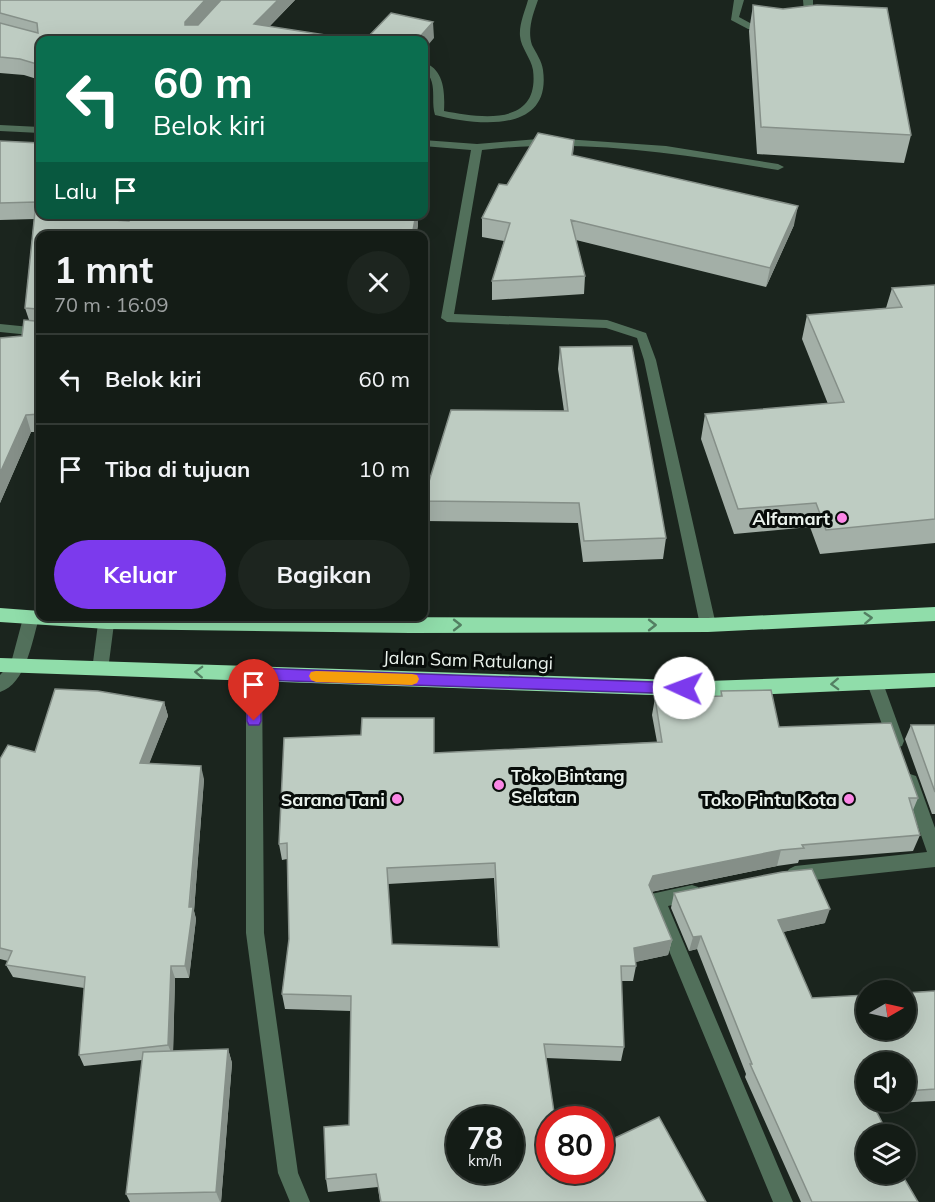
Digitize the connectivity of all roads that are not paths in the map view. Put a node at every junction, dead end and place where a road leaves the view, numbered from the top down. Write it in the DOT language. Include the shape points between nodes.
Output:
graph roads {
  1 [pos="533,0"];
  2 [pos="739,0"];
  3 [pos="808,0"];
  4 [pos="779,28"];
  5 [pos="800,29"];
  6 [pos="428,68"];
  7 [pos="0,128"];
  8 [pos="36,130"];
  9 [pos="428,144"];
  10 [pos="477,147"];
  11 [pos="778,167"];
  12 [pos="0,328"];
  13 [pos="36,332"];
  14 [pos="935,614"];
  15 [pos="0,615"];
  16 [pos="31,618"];
  17 [pos="36,618"];
  18 [pos="107,621"];
  19 [pos="194,621"];
  20 [pos="708,625"];
  21 [pos="9,665"];
  22 [pos="100,670"];
  23 [pos="254,674"];
  24 [pos="935,680"];
  25 [pos="875,682"];
  26 [pos="0,686"];
  27 [pos="935,852"];
  28 [pos="935,859"];
  29 [pos="777,876"];
  30 [pos="711,889"];
  31 [pos="300,1202"];
  32 [pos="783,1202"];
  1 -- 6 [label="street" via="525,36 538,71 536,97 523,112 510,118 483,119 439,113 440,88"];
  2 -- 4 [label="street" via="734,18 748,26"];
  3 -- 5 [label="street" via="811,23"];
  7 -- 8 [label="street"];
  9 -- 10 [label="street"];
  10 -- 11 [label="street" via="525,142 609,145 697,153"];
  10 -- 20 [label="street" via="447,318 607,324 642,336"];
  12 -- 13 [label="street"];
  20 -- 14 [label="highway, one-way"];
  15 -- 16 [label="highway"];
  16 -- 17 [label="highway"];
  16 -- 21 [label="street"];
  18 -- 22 [label="street"];
  19 -- 20 [label="highway, one-way" via="410,626"];
  21 -- 22 [label="highway, Jalan Sam Ratulangi"];
  21 -- 26 [label="street"];
  23 -- 22 [label="highway, Jalan Sam Ratulangi, one-way"];
  25 -- 23 [label="highway, Jalan Sam Ratulangi, one-way" via="708,689"];
  23 -- 31 [label="street" via="255,933 288,1173"];
  24 -- 25 [label="highway, Jalan Sam Ratulangi"];
  25 -- 27 [label="street"];
  28 -- 29 [label="street"];
  30 -- 32 [label="street" via="657,900"];
}
